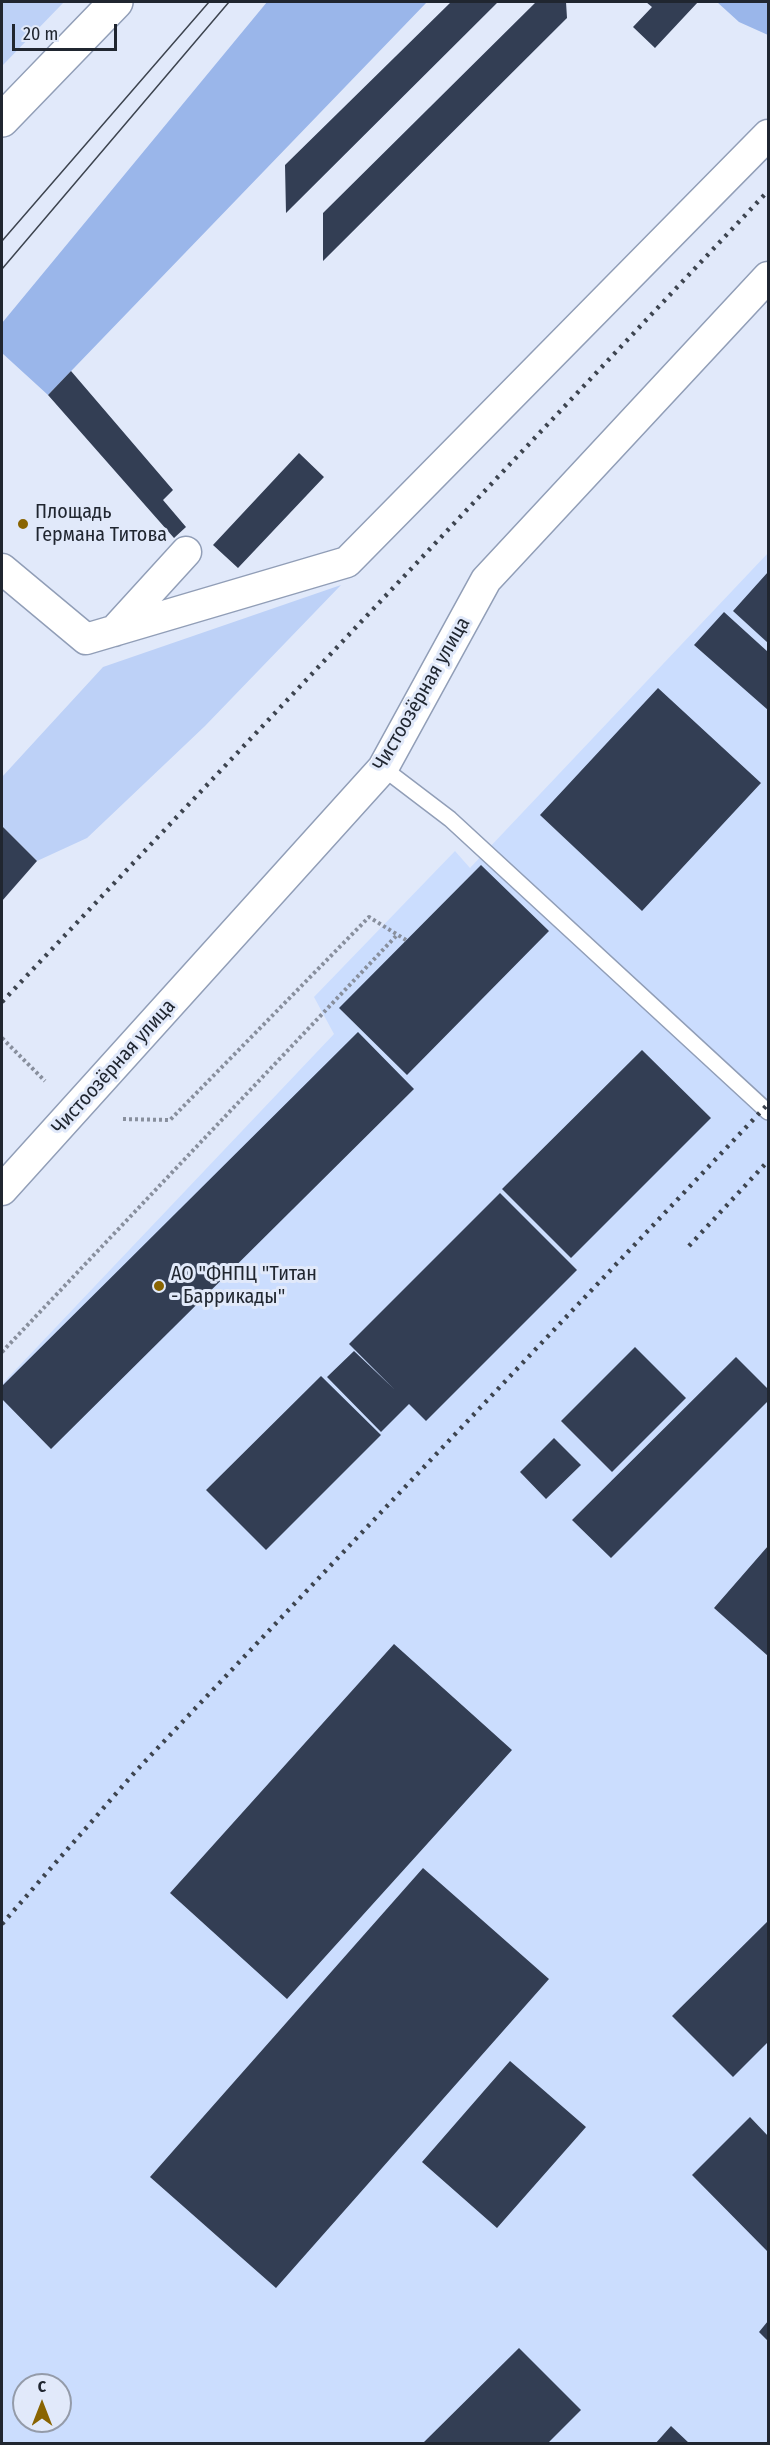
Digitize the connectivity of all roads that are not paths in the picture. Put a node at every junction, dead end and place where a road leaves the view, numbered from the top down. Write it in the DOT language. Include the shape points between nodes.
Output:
graph roads {
  1 [pos="116,2"];
  2 [pos="2,120"];
  3 [pos="768,135"];
  4 [pos="768,277"];
  5 [pos="186,552"];
  6 [pos="2,569"];
  7 [pos="114,631"];
  8 [pos="383,768"];
  9 [pos="768,1112"];
  10 [pos="2,1190"];
  1 -- 2 [label="main road"];
  3 -- 7 [label="street" via="347,562"];
  4 -- 8 [label="street, Чистоозёрная улица" via="486,580"];
  5 -- 7 [label="street"];
  6 -- 7 [label="street" via="86,639"];
  8 -- 9 [label="lane" via="450,819"];
  8 -- 10 [label="street, Чистоозёрная улица"];
}
